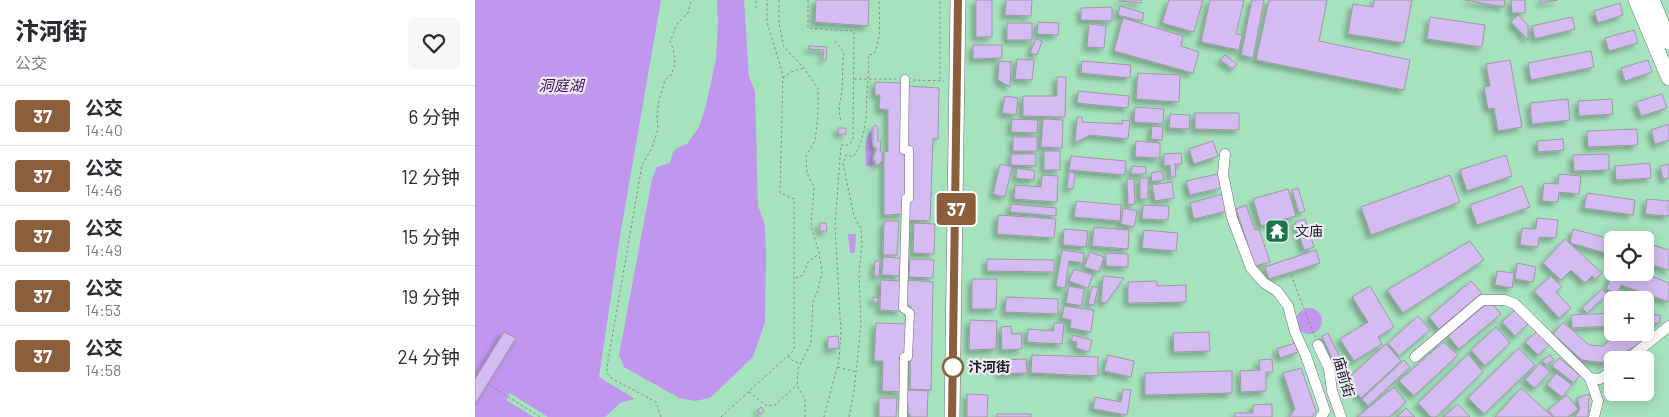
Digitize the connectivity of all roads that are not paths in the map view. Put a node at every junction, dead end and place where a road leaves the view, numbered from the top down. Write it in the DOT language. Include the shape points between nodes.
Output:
graph roads {
  1 [pos="953,0"];
  2 [pos="958,0"];
  3 [pos="1636,0"];
  4 [pos="1652,0"];
  5 [pos="1669,42"];
  6 [pos="1669,78"];
  7 [pos="905,79"];
  8 [pos="1225,154"];
  9 [pos="1669,326"];
  10 [pos="1318,345"];
  11 [pos="1638,351"];
  12 [pos="1415,357"];
  13 [pos="1604,376"];
  14 [pos="1590,378"];
  15 [pos="903,417"];
  16 [pos="947,417"];
  17 [pos="952,417"];
  18 [pos="1321,417"];
  19 [pos="1341,417"];
  20 [pos="1594,417"];
  1 -- 16 [label="main road"];
  2 -- 17 [label="main road"];
  3 -- 6 [label="main road"];
  4 -- 5 [label="main road"];
  7 -- 15 [label="street" via="904,150 909,150 909,198 906,198 903,308 910,313 909,357 904,357"];
  8 -- 18 [label="street" via="1223,174 1235,226 1251,268 1264,284 1277,291 1288,306 1325,412"];
  9 -- 11 [label="street"];
  10 -- 19 [label="street, 庙前街" via="1329,368"];
  12 -- 14 [label="street" via="1482,300 1505,300 1515,304"];
  13 -- 14 [label="street"];
  14 -- 20 [label="street" via="1598,401"];
}
